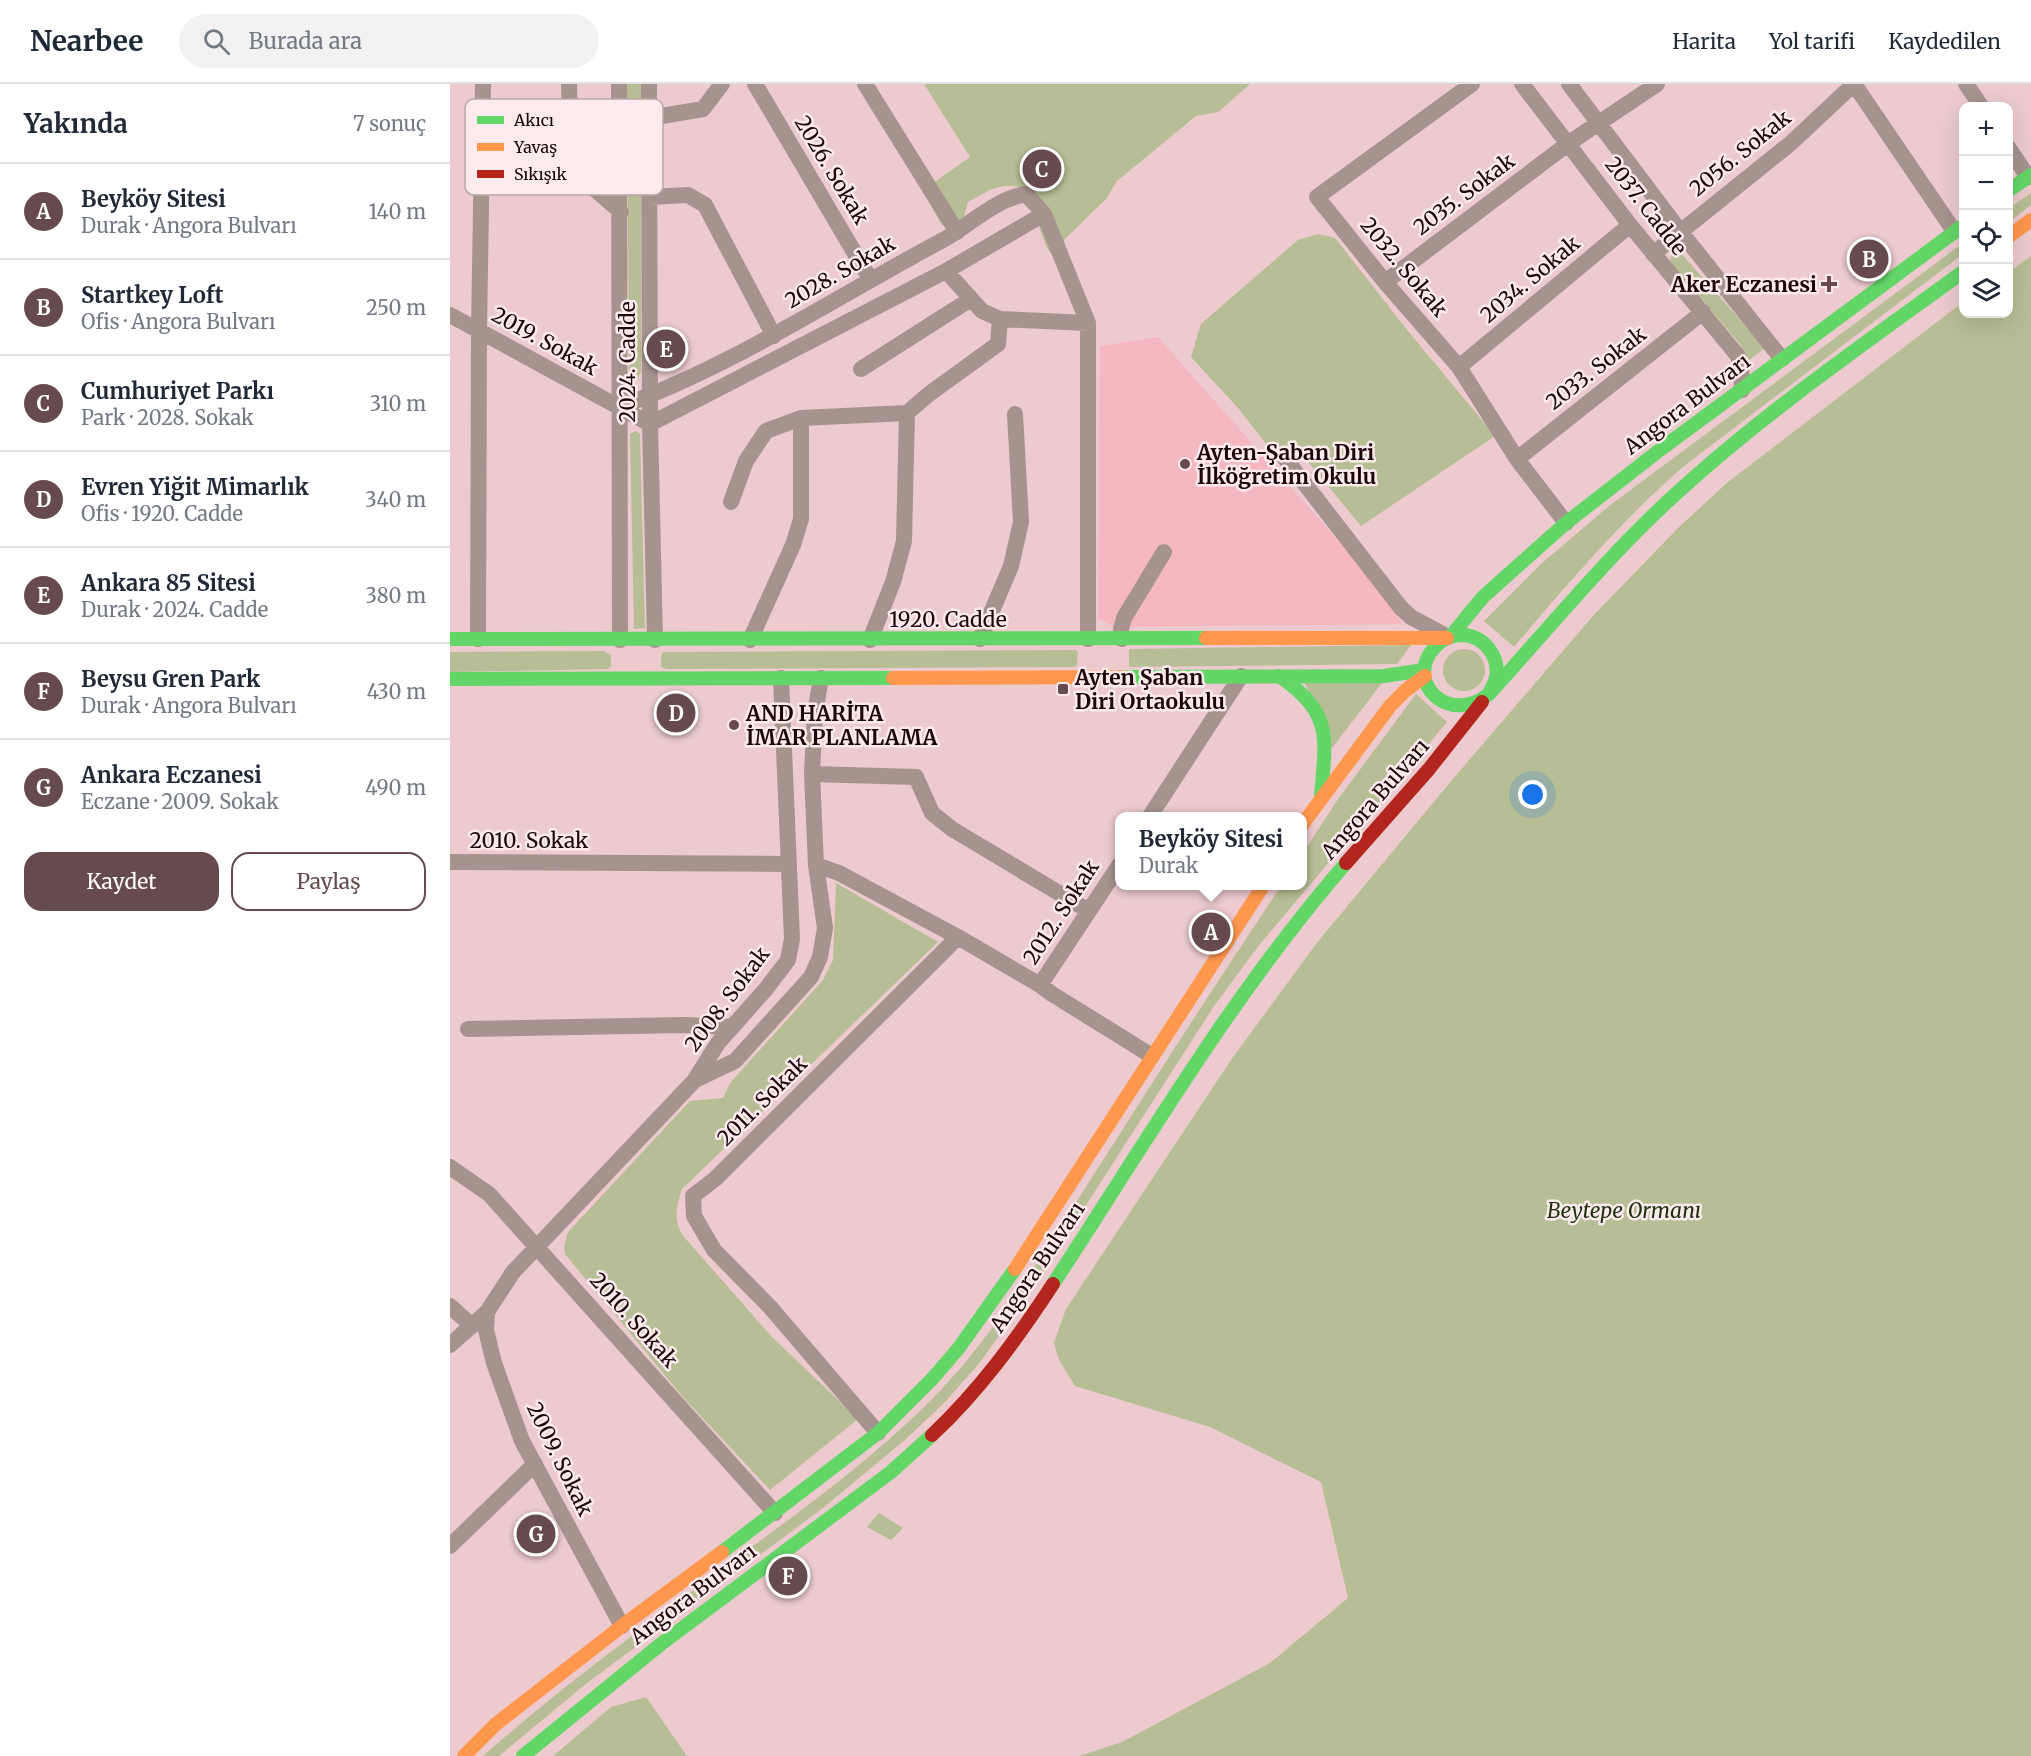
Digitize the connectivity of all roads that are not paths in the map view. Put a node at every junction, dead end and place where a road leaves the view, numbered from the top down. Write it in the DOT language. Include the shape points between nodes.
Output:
graph roads {
  1 [pos="483,84"];
  2 [pos="569,84"];
  3 [pos="620,84"];
  4 [pos="722,84"];
  5 [pos="755,84"];
  6 [pos="865,84"];
  7 [pos="1472,84"];
  8 [pos="1522,84"];
  9 [pos="1569,84"];
  10 [pos="1657,84"];
  11 [pos="1854,84"];
  12 [pos="1966,84"];
  13 [pos="483,99"];
  14 [pos="569,99"];
  15 [pos="620,99"];
  16 [pos="1978,102"];
  17 [pos="663,116"];
  18 [pos="1598,124"];
  19 [pos="1569,143"];
  20 [pos="2013,154"];
  21 [pos="2030,176"];
  22 [pos="2013,188"];
  23 [pos="481,195"];
  24 [pos="601,195"];
  25 [pos="621,195"];
  26 [pos="650,197"];
  27 [pos="621,213"];
  28 [pos="1044,214"];
  29 [pos="2031,220"];
  30 [pos="1630,225"];
  31 [pos="1959,228"];
  32 [pos="1680,231"];
  33 [pos="957,232"];
  34 [pos="2013,233"];
  35 [pos="1653,254"];
  36 [pos="945,271"];
  37 [pos="1959,275"];
  38 [pos="870,279"];
  39 [pos="1386,282"];
  40 [pos="971,299"];
  41 [pos="1703,312"];
  42 [pos="450,315"];
  43 [pos="1000,319"];
  44 [pos="1089,323"];
  45 [pos="479,331"];
  46 [pos="774,336"];
  47 [pos="1782,359"];
  48 [pos="1459,368"];
  49 [pos="861,369"];
  50 [pos="1743,390"];
  51 [pos="649,396"];
  52 [pos="619,407"];
  53 [pos="906,413"];
  54 [pos="1015,414"];
  55 [pos="801,417"];
  56 [pos="650,424"];
  57 [pos="1284,458"];
  58 [pos="1516,459"];
  59 [pos="731,502"];
  60 [pos="1566,523"];
  61 [pos="1164,552"];
  62 [pos="1449,637"];
  63 [pos="450,639"];
  64 [pos="478,639"];
  65 [pos="980,639"];
  66 [pos="750,640"];
  67 [pos="870,640"];
  68 [pos="1088,644"];
  69 [pos="1122,644"];
  70 [pos="620,645"];
  71 [pos="655,645"];
  72 [pos="1425,673"];
  73 [pos="1241,676"];
  74 [pos="1279,676"];
  75 [pos="781,678"];
  76 [pos="821,678"];
  77 [pos="450,679"];
  78 [pos="1486,698"];
  79 [pos="812,774"];
  80 [pos="1321,796"];
  81 [pos="1153,812"];
  82 [pos="1307,817"];
  83 [pos="450,862"];
  84 [pos="788,864"];
  85 [pos="816,865"];
  86 [pos="1115,870"];
  87 [pos="1260,890"];
  88 [pos="1089,911"];
  89 [pos="958,938"];
  90 [pos="1040,985"];
  91 [pos="732,1027"];
  92 [pos="468,1029"];
  93 [pos="1152,1056"];
  94 [pos="694,1081"];
  95 [pos="450,1167"];
  96 [pos="536,1247"];
  97 [pos="450,1306"];
  98 [pos="487,1312"];
  99 [pos="472,1326"];
  100 [pos="450,1345"];
  101 [pos="878,1433"];
  102 [pos="535,1464"];
  103 [pos="775,1513"];
  104 [pos="450,1546"];
  105 [pos="622,1626"];
  106 [pos="464,1756"];
  107 [pos="523,1756"];
  1 -- 13 [label="street"];
  2 -- 14 [label="street"];
  3 -- 15 [label="street, 2024. Cadde"];
  4 -- 17 [label="street" via="703,109"];
  5 -- 38 [label="street, 2026. Sokak"];
  6 -- 33 [label="street"];
  7 -- 39 [label="street, 2032. Sokak" via="1317,197"];
  8 -- 19 [label="street, 2037. Cadde"];
  9 -- 18 [label="street, 2037. Cadde"];
  10 -- 18 [label="street, 2035. Sokak"];
  11 -- 31 [label="street"];
  11 -- 32 [label="street, 2056. Sokak" via="1791,143"];
  12 -- 16 [label="street"];
  18 -- 19 [label="street, 2035. Sokak"];
  18 -- 32 [label="street, 2037. Cadde"];
  19 -- 30 [label="street, 2037. Cadde"];
  19 -- 39 [label="street, 2035. Sokak"];
  20 -- 21 [label="street"];
  21 -- 22 [label="main road"];
  23 -- 45 [label="street"];
  24 -- 27 [label="street"];
  25 -- 27 [label="street, 2024. Cadde"];
  26 -- 46 [label="street" via="688,195 705,206"];
  26 -- 51 [label="street, 2024. Cadde"];
  27 -- 52 [label="street, 2024. Cadde"];
  28 -- 33 [label="street, 2028. Sokak" via="1026,194 1010,196"];
  28 -- 36 [label="street"];
  28 -- 44 [label="street, 2028. Sokak"];
  29 -- 34 [label="main road"];
  30 -- 35 [label="street, 2037. Cadde"];
  30 -- 48 [label="street, 2034. Sokak"];
  31 -- 47 [label="main road, Angora Bulvarı"];
  32 -- 35 [label="street, 2056. Sokak"];
  32 -- 47 [label="street, 2037. Cadde"];
  33 -- 38 [label="street, 2028. Sokak"];
  35 -- 41 [label="street, 2037. Cadde"];
  36 -- 40 [label="street"];
  36 -- 56 [label="street"];
  37 -- 78 [label="main road, Angora Bulvarı" via="1700,471 1605,562"];
  38 -- 46 [label="street, 2028. Sokak"];
  39 -- 48 [label="street, 2032. Sokak"];
  40 -- 43 [label="street" via="982,311"];
  40 -- 49 [label="street"];
  41 -- 50 [label="street, 2037. Cadde" via="1738,356"];
  41 -- 58 [label="street, 2033. Sokak"];
  42 -- 45 [label="street, 2019. Sokak"];
  43 -- 44 [label="street"];
  43 -- 53 [label="street" via="998,344"];
  44 -- 68 [label="street"];
  45 -- 52 [label="street, 2019. Sokak"];
  45 -- 64 [label="street"];
  46 -- 51 [label="street, 2028. Sokak"];
  47 -- 50 [label="main road, Angora Bulvarı"];
  48 -- 58 [label="street, 2032. Sokak"];
  50 -- 60 [label="main road, Angora Bulvarı"];
  51 -- 52 [label="street, 2028. Sokak"];
  51 -- 56 [label="street, 2024. Cadde"];
  52 -- 56 [label="street, 2019. Sokak"];
  52 -- 70 [label="street, 2024. Cadde"];
  53 -- 55 [label="street"];
  53 -- 67 [label="street" via="904,541"];
  54 -- 65 [label="street" via="1021,522 1011,566"];
  55 -- 59 [label="street" via="766,431 746,460"];
  55 -- 66 [label="street" via="801,519"];
  56 -- 71 [label="street, 2024. Cadde"];
  57 -- 62 [label="street" via="1401,608"];
  58 -- 60 [label="street, 2032. Sokak"];
  60 -- 62 [label="main road, Angora Bulvarı" via="1483,597"];
  61 -- 69 [label="street" via="1124,618"];
  62 -- 69 [label="main road, 1920. Cadde"];
  62 -- 72 [label="main road, Angora Bulvarı" via="1431,651"];
  62 -- 78 [label="main road, Angora Bulvarı" via="1472,636 1485,643 1493,654 1497,675"];
  63 -- 64 [label="main road, 1920. Cadde"];
  64 -- 70 [label="main road, 1920. Cadde"];
  65 -- 67 [label="main road, 1920. Cadde"];
  65 -- 68 [label="main road, 1920. Cadde"];
  66 -- 67 [label="main road, 1920. Cadde"];
  66 -- 71 [label="main road, 1920. Cadde"];
  68 -- 69 [label="main road, 1920. Cadde"];
  70 -- 71 [label="main road, 1920. Cadde"];
  72 -- 74 [label="main road"];
  72 -- 78 [label="main road" via="1432,693 1446,705 1465,707"];
  72 -- 80 [label="main road, Angora Bulvarı" via="1394,702"];
  73 -- 74 [label="main road"];
  73 -- 76 [label="main road" via="1123,671"];
  73 -- 81 [label="street"];
  74 -- 80 [label="main road" via="1308,698 1321,722"];
  75 -- 76 [label="main road"];
  75 -- 77 [label="main road" via="620,672"];
  75 -- 84 [label="street, 2008. Sokak"];
  76 -- 79 [label="street"];
  78 -- 107 [label="main road, Angora Bulvarı" via="1448,748 1360,846 1263,964 1029,1320 968,1399 891,1472 661,1644"];
  79 -- 85 [label="street"];
  79 -- 88 [label="street" via="916,777 932,813 952,829"];
  80 -- 82 [label="main road, Angora Bulvarı"];
  83 -- 84 [label="street, 2010. Sokak"];
  84 -- 91 [label="street, 2008. Sokak" via="792,939 788,960"];
  85 -- 89 [label="street" via="839,873"];
  85 -- 94 [label="street" via="825,928 820,957 811,977 735,1061"];
  86 -- 88 [label="street, 2012. Sokak"];
  87 -- 93 [label="main road, Angora Bulvarı"];
  88 -- 90 [label="street, 2012. Sokak"];
  89 -- 90 [label="street"];
  89 -- 101 [label="street, 2011. Sokak" via="693,1197 694,1216 714,1250 770,1307"];
  90 -- 93 [label="street"];
  91 -- 92 [label="street"];
  91 -- 94 [label="street, 2008. Sokak"];
  93 -- 101 [label="main road, Angora Bulvarı" via="1007,1281 933,1378"];
  94 -- 96 [label="street, 2008. Sokak"];
  95 -- 96 [label="street, 2010. Sokak" via="489,1194"];
  96 -- 98 [label="street" via="513,1272"];
  96 -- 103 [label="street, 2010. Sokak"];
  97 -- 99 [label="street"];
  98 -- 99 [label="street"];
  98 -- 102 [label="street, 2009. Sokak" via="486,1330 494,1363 522,1441"];
  99 -- 100 [label="street"];
  101 -- 103 [label="main road, Angora Bulvarı"];
  102 -- 104 [label="street"];
  102 -- 105 [label="street, 2009. Sokak"];
  103 -- 105 [label="main road, Angora Bulvarı"];
  105 -- 106 [label="main road, Angora Bulvarı" via="496,1724"];
}
